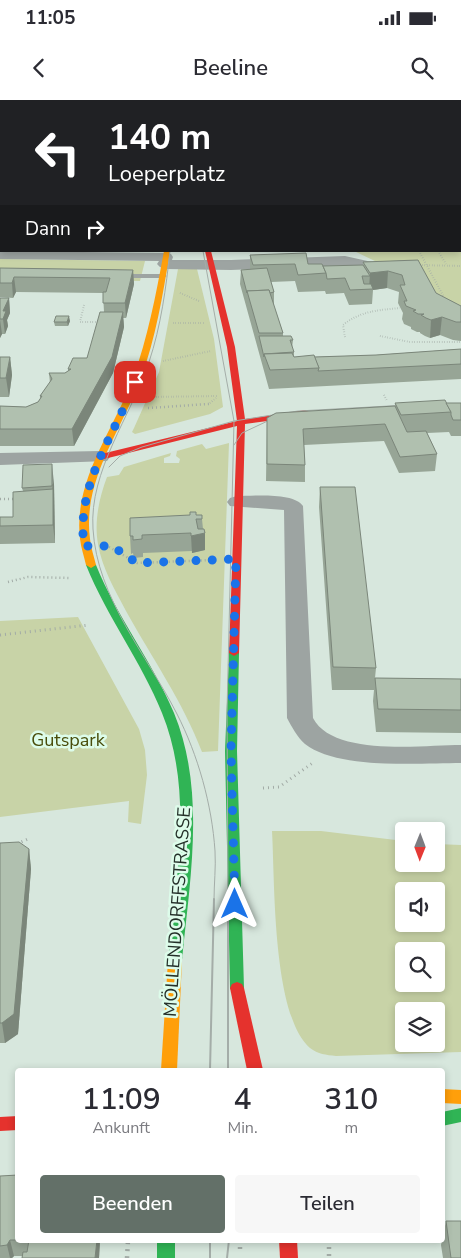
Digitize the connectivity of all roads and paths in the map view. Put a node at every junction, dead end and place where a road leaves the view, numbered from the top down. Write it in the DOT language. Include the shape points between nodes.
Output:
graph roads {
  1 [pos="421,252"];
  2 [pos="439,252"];
  3 [pos="0,255"];
  4 [pos="210,258"];
  5 [pos="165,262"];
  6 [pos="446,264"];
  7 [pos="428,265"];
  8 [pos="376,266"];
  9 [pos="461,266"];
  10 [pos="106,276"];
  11 [pos="84,305"];
  12 [pos="400,308"];
  13 [pos="450,308"];
  14 [pos="107,322"];
  15 [pos="154,323"];
  16 [pos="225,323"];
  17 [pos="380,336"];
  18 [pos="345,337"];
  19 [pos="461,342"];
  20 [pos="231,347"];
  21 [pos="160,362"];
  22 [pos="384,395"];
  23 [pos="145,397"];
  24 [pos="387,401"];
  25 [pos="140,409"];
  26 [pos="319,412"];
  27 [pos="241,422"];
  28 [pos="100,457"];
  29 [pos="0,459"];
  30 [pos="0,499"];
  31 [pos="17,501"];
  32 [pos="238,502"];
  33 [pos="85,548"];
  34 [pos="236,559"];
  35 [pos="71,578"];
  36 [pos="8,582"];
  37 [pos="90,625"];
  38 [pos="0,635"];
  39 [pos="330,745"];
  40 [pos="461,754"];
  41 [pos="263,788"];
  42 [pos="30,838"];
  43 [pos="15,845"];
  44 [pos="169,1068"];
  45 [pos="255,1068"];
  46 [pos="445,1096"];
  47 [pos="461,1097"];
  48 [pos="461,1115"];
  49 [pos="445,1118"];
  50 [pos="15,1123"];
  51 [pos="0,1124"];
  52 [pos="128,1243"];
  53 [pos="166,1243"];
  54 [pos="240,1243"];
  55 [pos="288,1243"];
  56 [pos="329,1243"];
  57 [pos="240,1249"];
  58 [pos="127,1258"];
  59 [pos="166,1258"];
  60 [pos="289,1258"];
  61 [pos="329,1258"];
  1 -- 7 [label="path"];
  2 -- 6 [label="path"];
  3 -- 5 [label="street"];
  4 -- 5 [label="street"];
  4 -- 8 [label="street" via="232,266 345,261"];
  4 -- 16 [label="main road"];
  5 -- 10 [label="lane"];
  5 -- 15 [label="main road, MÖLLENDORFFSTRASSE"];
  6 -- 7 [label="path"];
  6 -- 9 [label="path"];
  7 -- 8 [label="path"];
  7 -- 13 [label="path"];
  11 -- 14 [label="path" via="80,322"];
  12 -- 18 [label="path" via="352,317 343,325"];
  15 -- 16 [label="path"];
  15 -- 28 [label="main road, MÖLLENDORFFSTRASSE" via="130,394"];
  16 -- 20 [label="main road"];
  17 -- 19 [label="path" via="410,342"];
  20 -- 21 [label="path"];
  20 -- 27 [label="main road"];
  22 -- 24 [label="path"];
  23 -- 25 [label="path" via="219,396 209,404"];
  26 -- 27 [label="main road"];
  27 -- 28 [label="main road"];
  27 -- 32 [label="main road"];
  28 -- 29 [label="street"];
  28 -- 33 [label="main road, MÖLLENDORFFSTRASSE" via="90,477 86,498 82,531"];
  30 -- 31 [label="path" via="17,498"];
  32 -- 34 [label="main road"];
  32 -- 39 [label="street" via="284,503 294,509 300,718 306,730"];
  33 -- 34 [label="path" via="112,546 137,563"];
  33 -- 44 [label="main road, MÖLLENDORFFSTRASSE" via="100,590 171,718 183,760 186,834 169,1028"];
  34 -- 45 [label="main road" via="231,751 235,959 238,996"];
  35 -- 36 [label="path" via="28,577"];
  37 -- 38 [label="path"];
  39 -- 40 [label="street" via="370,752"];
  39 -- 41 [label="path" via="316,760 279,787"];
  42 -- 43 [label="path"];
  46 -- 47 [label="main road"];
  48 -- 49 [label="main road"];
  50 -- 51 [label="main road"];
  52 -- 58 [label="path"];
  53 -- 59 [label="main road"];
  54 -- 57 [label="path"];
  55 -- 60 [label="main road"];
  56 -- 61 [label="path"];
}
